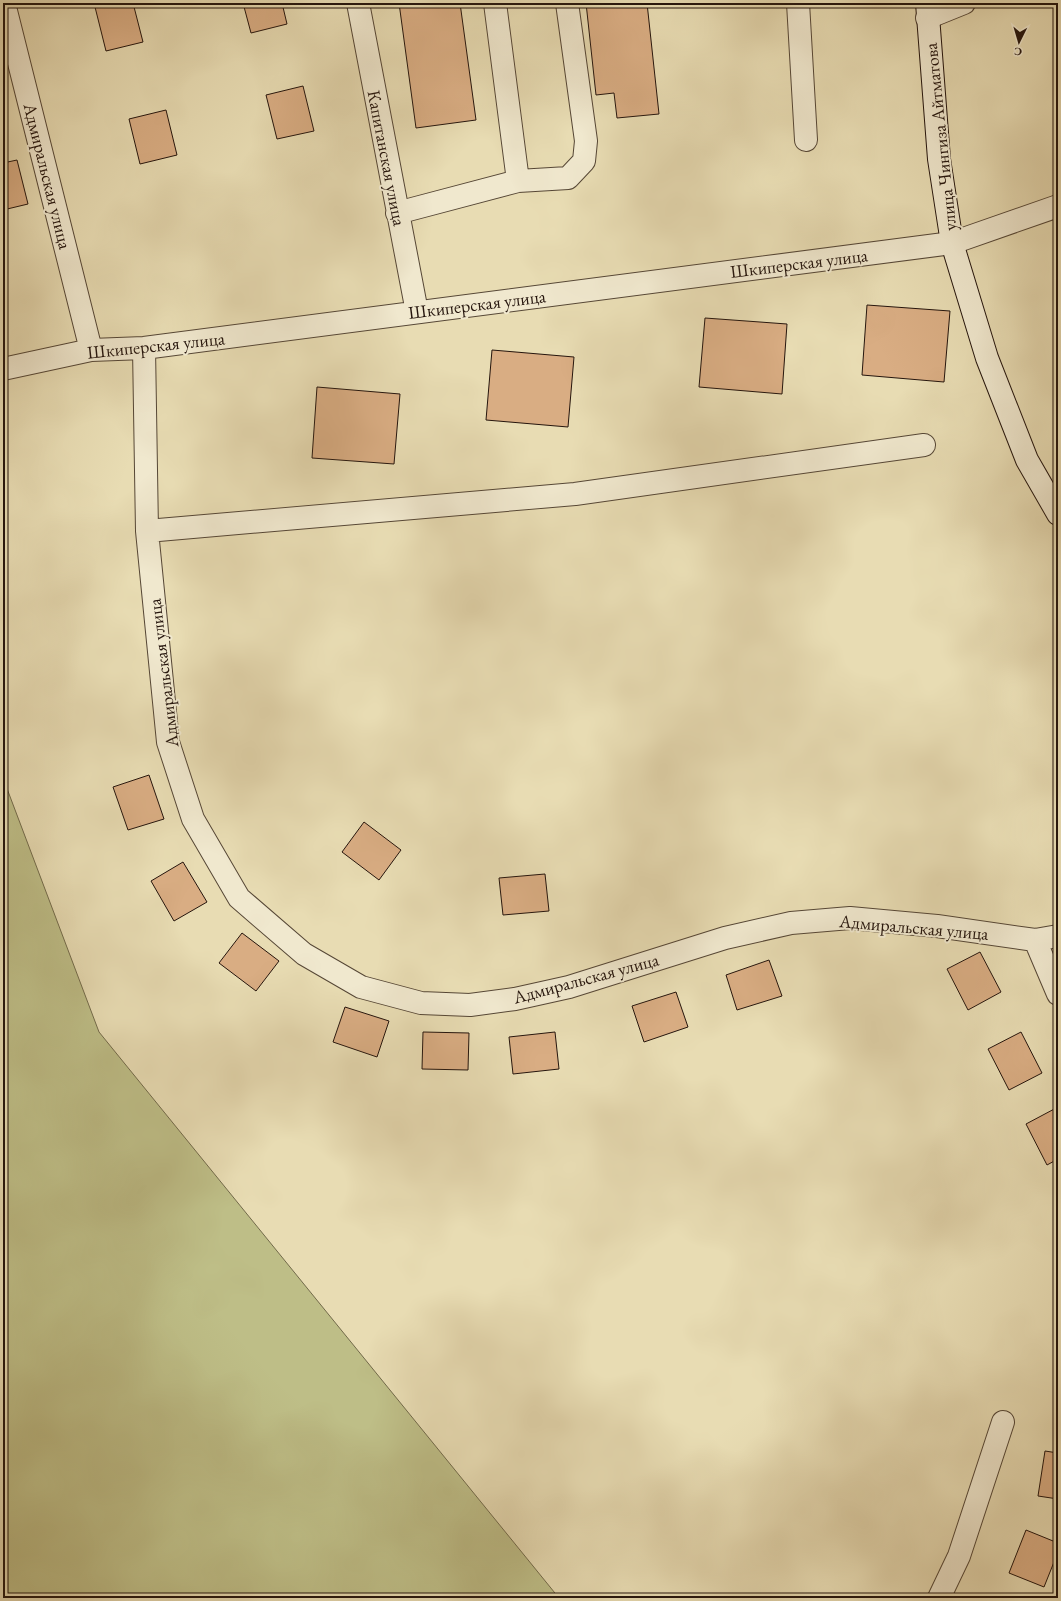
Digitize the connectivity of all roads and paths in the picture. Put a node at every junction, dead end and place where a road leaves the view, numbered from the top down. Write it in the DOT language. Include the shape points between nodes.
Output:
graph roads {
  1 [pos="4,3"];
  2 [pos="358,3"];
  3 [pos="495,3"];
  4 [pos="567,3"];
  5 [pos="798,3"];
  6 [pos="964,3"];
  7 [pos="927,10"];
  8 [pos="806,140"];
  9 [pos="518,181"];
  10 [pos="1058,206"];
  11 [pos="397,213"];
  12 [pos="952,244"];
  13 [pos="417,312"];
  14 [pos="144,348"];
  15 [pos="91,350"];
  16 [pos="3,369"];
  17 [pos="924,445"];
  18 [pos="1058,514"];
  19 [pos="148,531"];
  20 [pos="1058,936"];
  21 [pos="1035,940"];
  22 [pos="1058,994"];
  23 [pos="1003,1422"];
  24 [pos="939,1598"];
  1 -- 15 [label="street, Адмиральская улица"];
  2 -- 11 [label="street, Капитанская улица"];
  3 -- 9 [label="street"];
  4 -- 9 [label="street" via="586,141 584,161 568,178"];
  5 -- 8 [label="street"];
  6 -- 7 [label="street"];
  7 -- 12 [label="street, улица Чингиза Айтматова" via="939,159"];
  9 -- 11 [label="street"];
  10 -- 12 [label="street, Шкиперская улица"];
  11 -- 13 [label="street, Капитанская улица"];
  12 -- 13 [label="street, Шкиперская улица"];
  12 -- 18 [label="street, улица Чингиза Айтматова" via="987,358 1027,460"];
  13 -- 14 [label="street, Шкиперская улица"];
  14 -- 15 [label="street, Шкиперская улица"];
  14 -- 19 [label="street, Адмиральская улица"];
  15 -- 16 [label="street, Шкиперская улица"];
  17 -- 19 [label="street" via="575,494"];
  19 -- 21 [label="street, Адмиральская улица" via="168,742 192,819 239,898 304,954 361,987 421,1003 470,1005 515,999 569,987 725,938 791,923 850,918 937,926"];
  20 -- 21 [label="street, Адмиральская улица"];
  21 -- 22 [label="street"];
  23 -- 24 [label="street" via="960,1556"];
}
